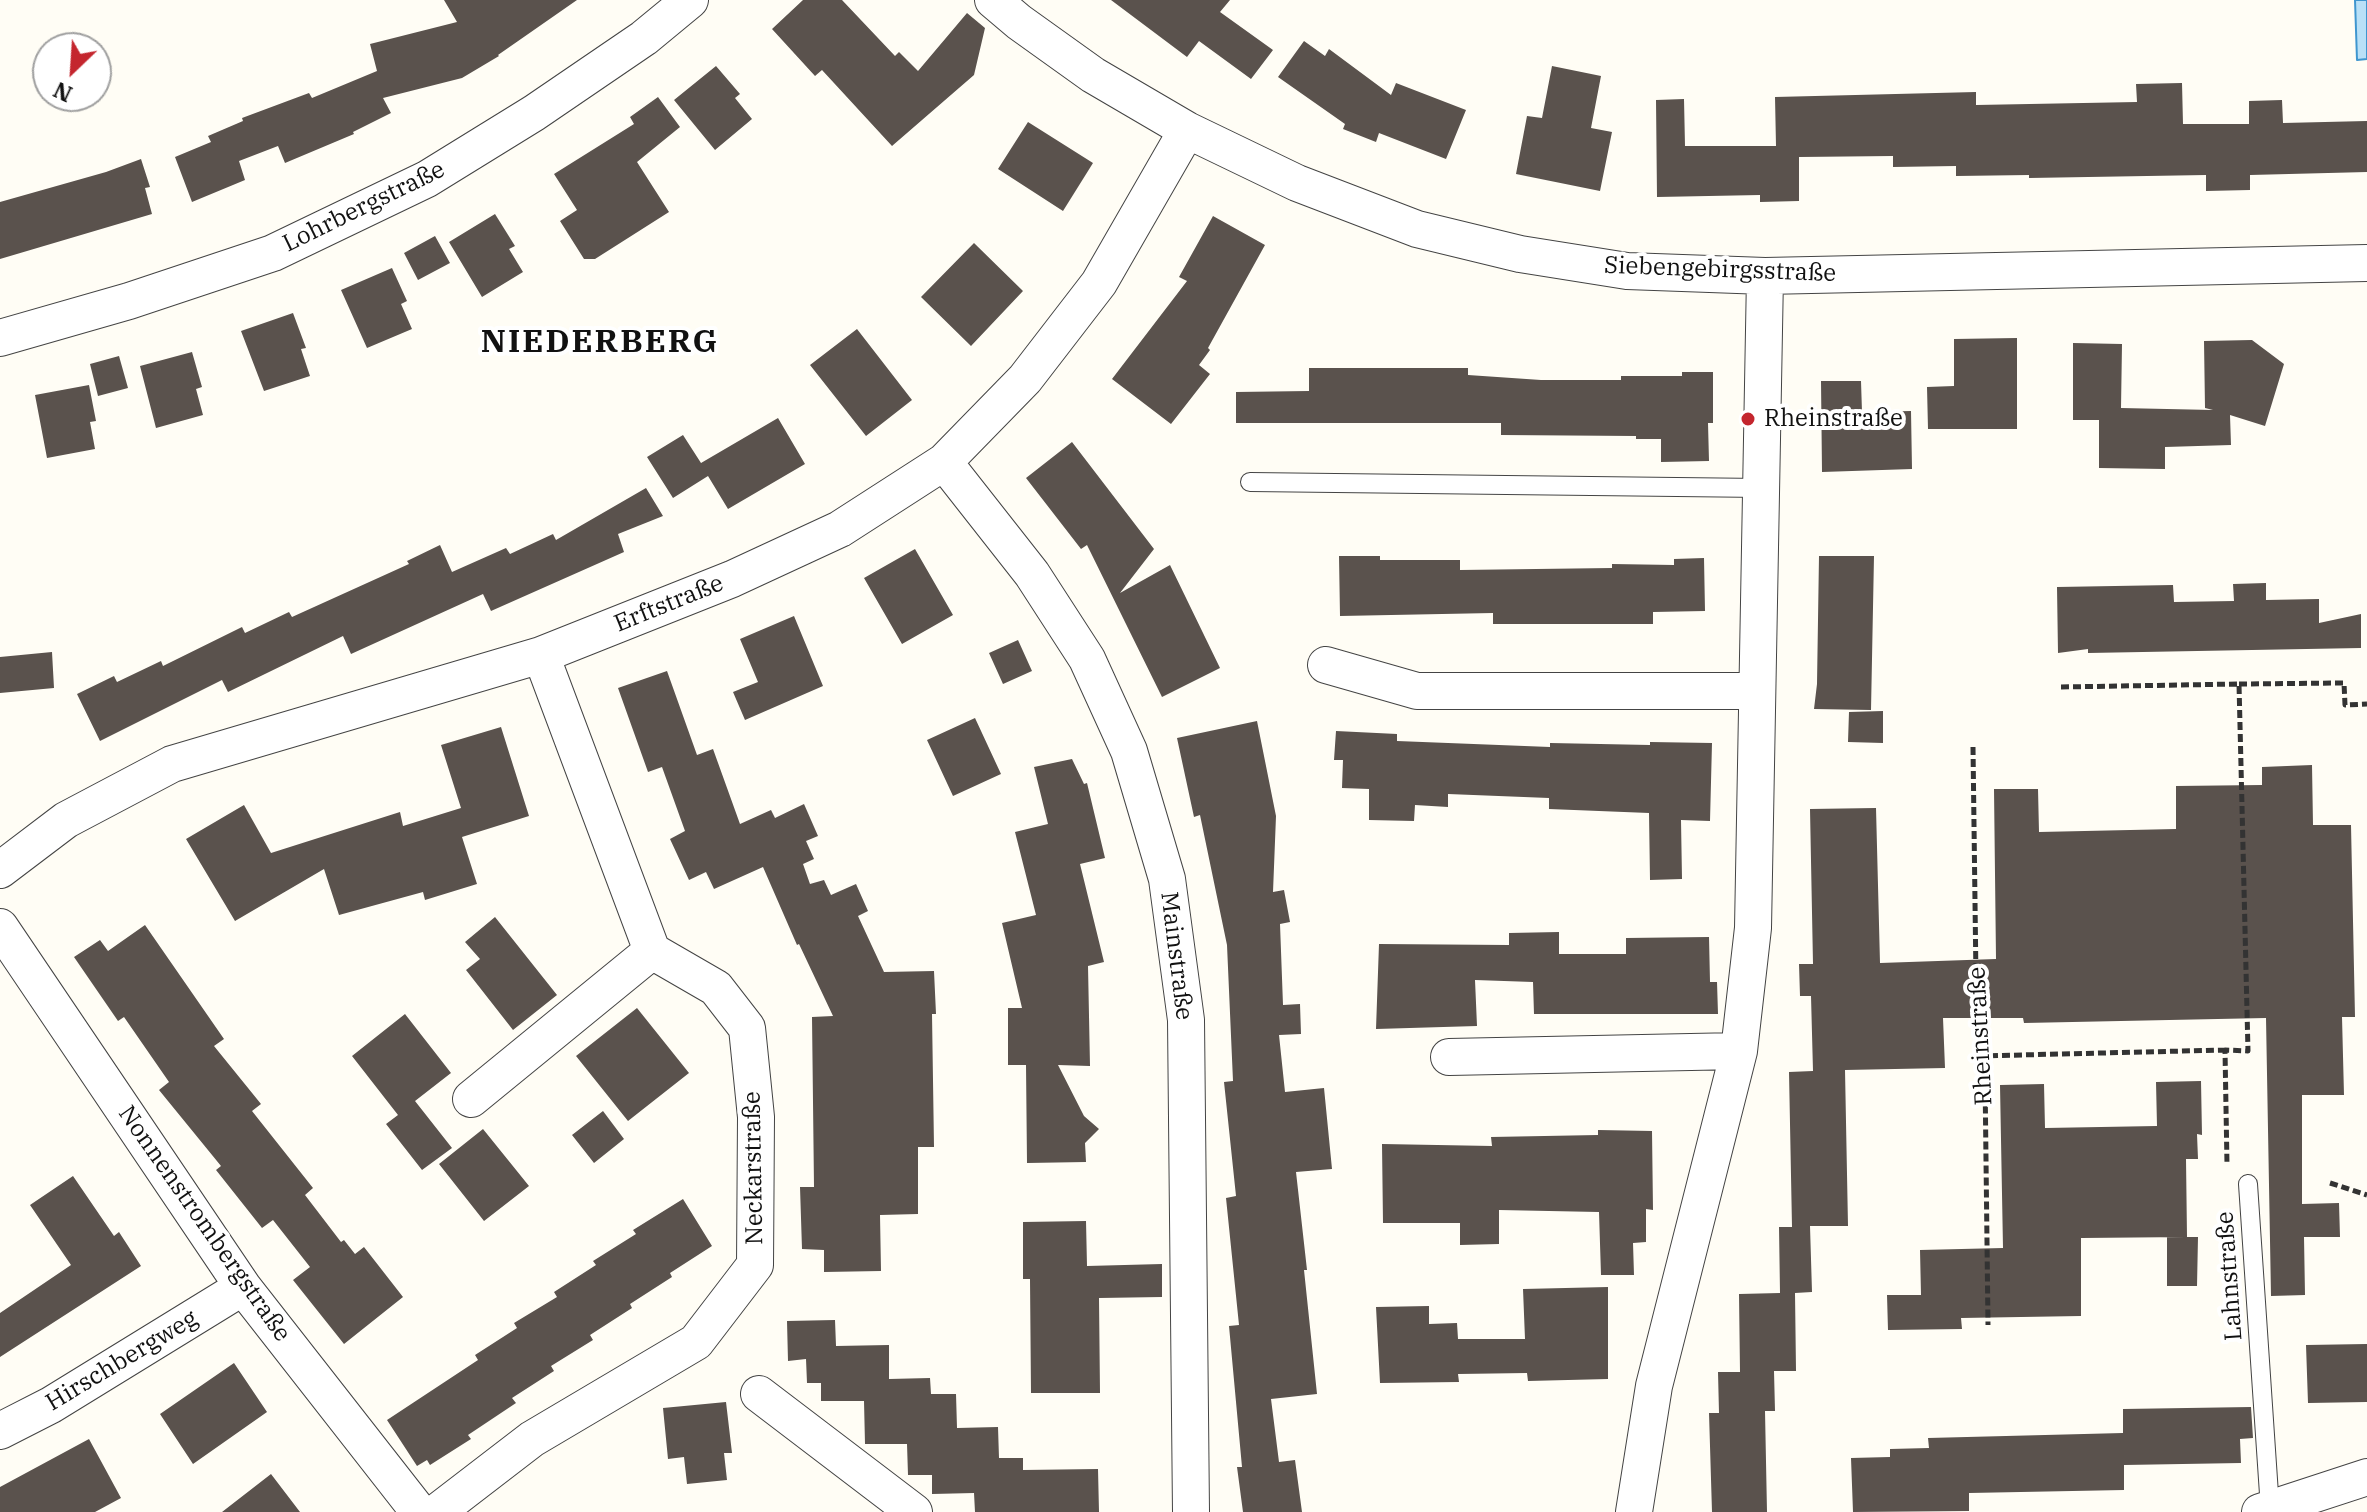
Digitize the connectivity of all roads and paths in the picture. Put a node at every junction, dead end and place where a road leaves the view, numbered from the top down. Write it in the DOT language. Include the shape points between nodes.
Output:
graph roads {
  1 [pos="690,0"];
  2 [pos="993,0"];
  3 [pos="1187,130"];
  4 [pos="2367,263"];
  5 [pos="1765,276"];
  6 [pos="0,338"];
  7 [pos="944,462"];
  8 [pos="1250,482"];
  9 [pos="1762,488"];
  10 [pos="541,655"];
  11 [pos="1326,665"];
  12 [pos="2239,684"];
  13 [pos="2061,687"];
  14 [pos="1757,691"];
  15 [pos="2367,704"];
  16 [pos="1973,747"];
  17 [pos="0,870"];
  18 [pos="0,927"];
  19 [pos="652,951"];
  20 [pos="2225,1050"];
  21 [pos="1739,1051"];
  22 [pos="1977,1056"];
  23 [pos="1449,1057"];
  24 [pos="471,1099"];
  25 [pos="2330,1183"];
  26 [pos="2248,1184"];
  27 [pos="2367,1195"];
  28 [pos="243,1287"];
  29 [pos="1988,1325"];
  30 [pos="759,1394"];
  31 [pos="0,1431"];
  32 [pos="2367,1477"];
  33 [pos="2265,1511"];
  34 [pos="419,1512"];
  35 [pos="437,1512"];
  36 [pos="914,1512"];
  37 [pos="1191,1512"];
  38 [pos="1634,1512"];
  1 -- 6 [label="street, Lohrbergstraße" via="534,113 427,179 273,253"];
  2 -- 3 [label="street, Siebengebirgsstraße" via="1093,75"];
  3 -- 5 [label="street, Siebengebirgsstraße" via="1297,183 1417,229 1520,254 1627,271"];
  3 -- 7 [label="street, Erftstraße" via="1099,283 1025,379"];
  4 -- 5 [label="street, Siebengebirgsstraße"];
  5 -- 9 [label="street"];
  7 -- 10 [label="street, Erftstraße" via="840,529 732,579"];
  7 -- 37 [label="street, Mainstraße" via="1032,574 1087,659 1129,751 1167,879 1186,1020"];
  8 -- 9 [label="lane"];
  9 -- 14 [label="street"];
  10 -- 17 [label="street, Erftstraße" via="172,764 66,820"];
  10 -- 19 [label="street"];
  11 -- 14 [label="street" via="1417,691"];
  12 -- 13 [label="path"];
  12 -- 15 [label="path" via="2344,683 2345,705"];
  12 -- 20 [label="path" via="2248,1051"];
  14 -- 21 [label="street" via="1753,928"];
  16 -- 22 [label="path, Rheinstraße"];
  18 -- 28 [label="street, Nonnenstrombergstraße"];
  19 -- 24 [label="street"];
  19 -- 35 [label="street, Neckarstraße" via="716,988 747,1028 756,1117 755,1265 696,1342 532,1439"];
  20 -- 22 [label="path"];
  20 -- 26 [label="path, Lahnstraße" via="2228,1168"];
  21 -- 23 [label="street"];
  21 -- 38 [label="street" via="1654,1386"];
  22 -- 29 [label="path, Rheinstraße" via="1985,1076"];
  25 -- 27 [label="path"];
  26 -- 33 [label="lane, Lahnstraße"];
  28 -- 31 [label="street, Hirschbergweg"];
  28 -- 34 [label="street, Nonnenstrombergstraße"];
  30 -- 36 [label="street"];
  32 -- 33 [label="street"];
}
